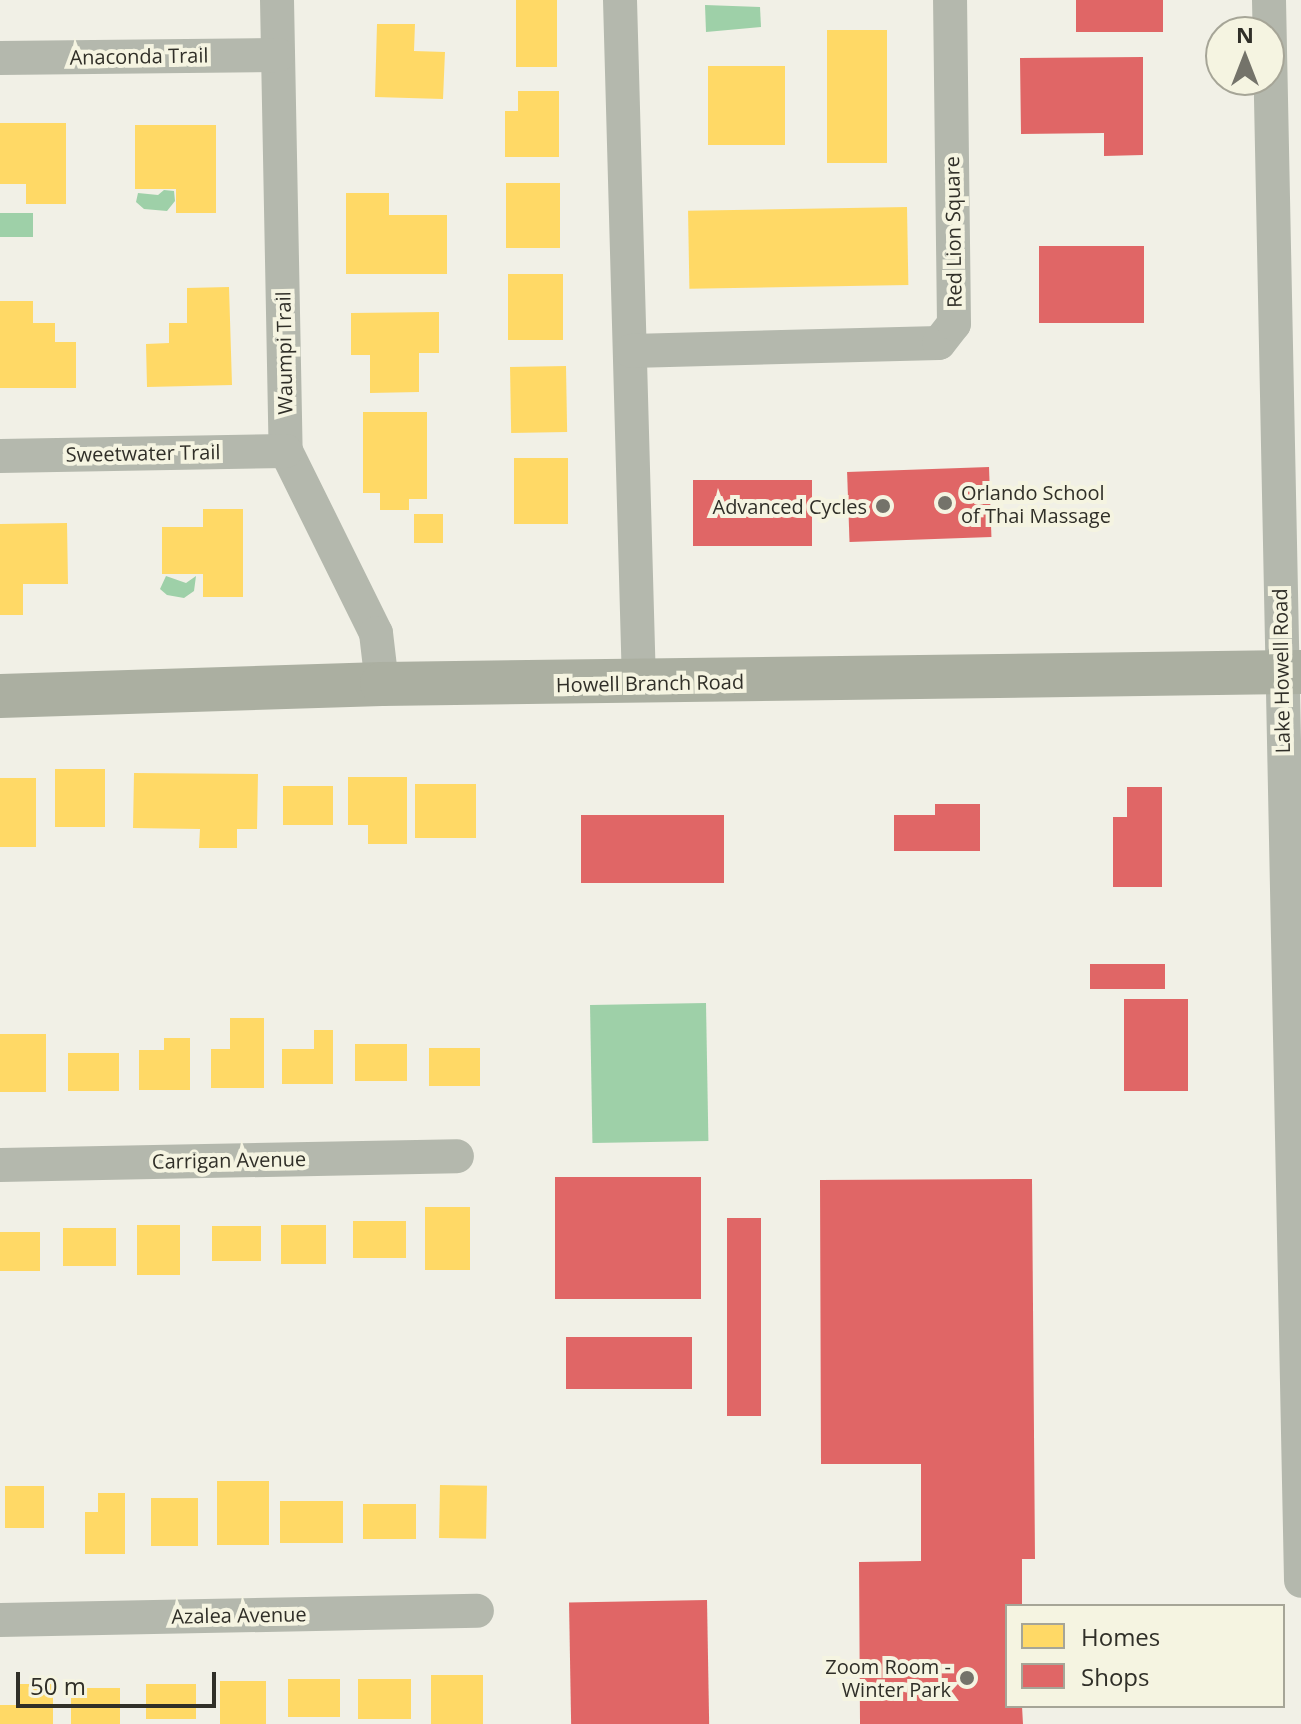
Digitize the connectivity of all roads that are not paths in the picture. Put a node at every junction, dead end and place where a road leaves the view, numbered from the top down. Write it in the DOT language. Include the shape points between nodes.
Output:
graph roads {
  1 [pos="277,0"];
  2 [pos="620,0"];
  3 [pos="950,0"];
  4 [pos="1269,0"];
  5 [pos="278,55"];
  6 [pos="0,58"];
  7 [pos="631,351"];
  8 [pos="286,451"];
  9 [pos="0,456"];
  10 [pos="1291,672"];
  11 [pos="382,684"];
  12 [pos="639,684"];
  13 [pos="0,696"];
  14 [pos="457,1156"];
  15 [pos="0,1165"];
  16 [pos="1301,1581"];
  17 [pos="477,1611"];
  18 [pos="0,1620"];
  1 -- 5 [label="street, Waumpi Trail"];
  2 -- 7 [label="street"];
  3 -- 7 [label="street, Red Lion Square" via="954,324 939,343"];
  4 -- 10 [label="street, Lake Howell Road"];
  5 -- 6 [label="street, Anaconda Trail"];
  5 -- 8 [label="street, Waumpi Trail"];
  7 -- 12 [label="street"];
  8 -- 9 [label="street, Sweetwater Trail"];
  8 -- 11 [label="street, Waumpi Trail" via="376,633"];
  10 -- 12 [label="main road, Howell Branch Road"];
  10 -- 16 [label="street, Lake Howell Road"];
  11 -- 12 [label="main road, Howell Branch Road"];
  11 -- 13 [label="main road, Howell Branch Road"];
  14 -- 15 [label="street, Carrigan Avenue"];
  17 -- 18 [label="street, Azalea Avenue"];
}
